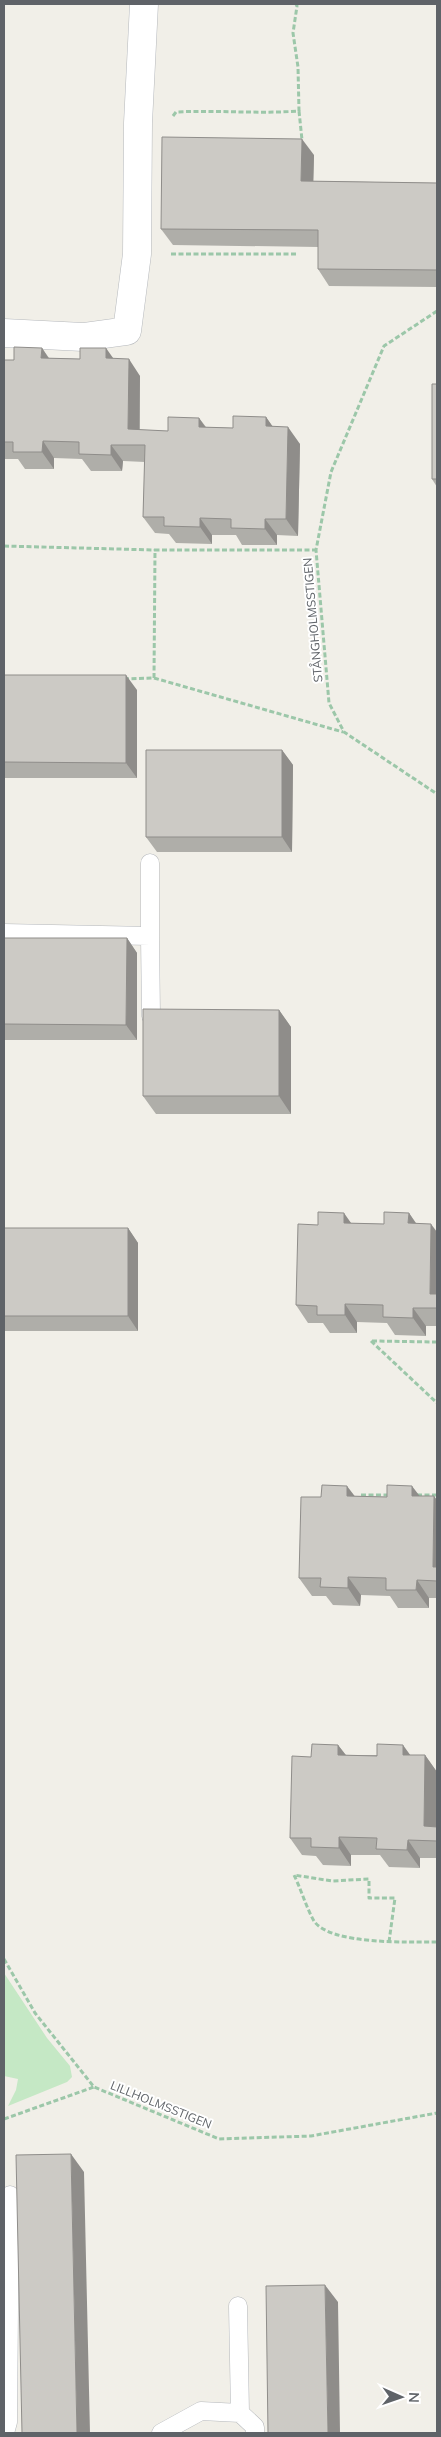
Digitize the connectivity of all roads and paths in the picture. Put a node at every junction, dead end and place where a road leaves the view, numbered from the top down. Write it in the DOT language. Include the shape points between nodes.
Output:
graph roads {
  1 [pos="144,4"];
  2 [pos="296,4"];
  3 [pos="299,111"];
  4 [pos="138,123"];
  5 [pos="303,150"];
  6 [pos="137,254"];
  7 [pos="297,254"];
  8 [pos="437,311"];
  9 [pos="4,333"];
  10 [pos="4,546"];
  11 [pos="155,550"];
  12 [pos="316,550"];
  13 [pos="154,678"];
  14 [pos="116,679"];
  15 [pos="344,732"];
  16 [pos="437,794"];
  17 [pos="150,863"];
  18 [pos="4,933"];
  19 [pos="150,936"];
  20 [pos="151,1016"];
  21 [pos="437,1342"];
  22 [pos="437,1403"];
  23 [pos="361,1495"];
  24 [pos="399,1495"];
  25 [pos="409,1495"];
  26 [pos="437,1495"];
  27 [pos="389,1942"];
  28 [pos="437,1942"];
  29 [pos="4,1959"];
  30 [pos="94,2087"];
  31 [pos="437,2113"];
  32 [pos="4,2119"];
  33 [pos="10,2195"];
  34 [pos="238,2306"];
  35 [pos="240,2413"];
  36 [pos="5,2433"];
  37 [pos="161,2433"];
  38 [pos="255,2433"];
  1 -- 4 [label="street"];
  2 -- 3 [label="path" via="293,33"];
  3 -- 4 [label="path" via="268,114 209,110 176,112 166,123"];
  3 -- 5 [label="path"];
  4 -- 6 [label="street"];
  6 -- 7 [label="path"];
  6 -- 9 [label="street" via="127,331 83,337"];
  8 -- 12 [label="path, STÅNGHOLMSSTIGEN" via="384,346 331,472"];
  10 -- 11 [label="path"];
  11 -- 12 [label="path"];
  11 -- 13 [label="path"];
  12 -- 15 [label="path, STÅNGHOLMSSTIGEN" via="329,703"];
  13 -- 14 [label="path"];
  13 -- 15 [label="path"];
  15 -- 16 [label="path, STÅNGHOLMSSTIGEN"];
  17 -- 19 [label="lane"];
  18 -- 19 [label="lane"];
  19 -- 20 [label="lane"];
  21 -- 22 [label="path" via="371,1341"];
  23 -- 24 [label="path"];
  25 -- 26 [label="path"];
  27 -- 27 [label="path" via="340,1937 315,1923 294,1875 332,1881 369,1879 369,1898 395,1898"];
  27 -- 28 [label="path"];
  29 -- 30 [label="path, LILLHOLMSSTIGEN" via="36,2013"];
  30 -- 31 [label="path, LILLHOLMSSTIGEN" via="219,2139 311,2136"];
  30 -- 32 [label="path"];
  33 -- 36 [label="lane" via="8,2422"];
  34 -- 35 [label="lane"];
  35 -- 37 [label="lane" via="200,2411"];
  35 -- 38 [label="lane"];
}
